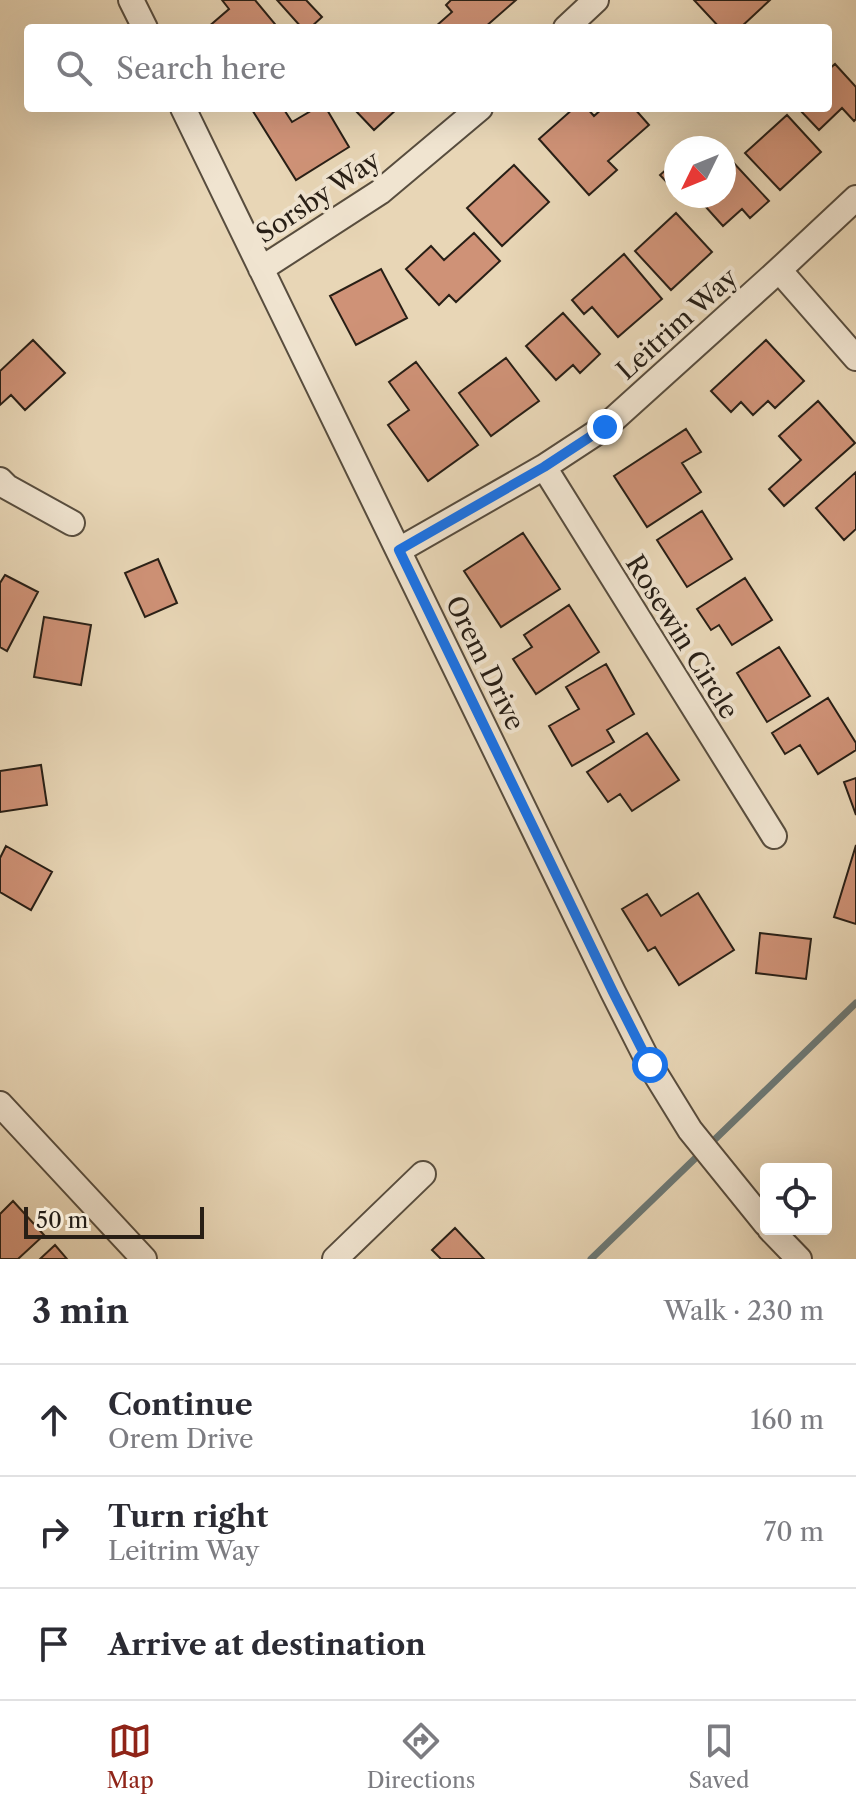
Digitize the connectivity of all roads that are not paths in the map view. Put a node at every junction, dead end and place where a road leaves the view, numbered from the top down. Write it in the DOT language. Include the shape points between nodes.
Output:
graph roads {
  1 [pos="131,0"];
  2 [pos="596,0"];
  3 [pos="143,24"];
  4 [pos="570,24"];
  5 [pos="185,112"];
  6 [pos="475,112"];
  7 [pos="856,198"];
  8 [pos="261,269"];
  9 [pos="779,270"];
  10 [pos="856,358"];
  11 [pos="544,467"];
  12 [pos="0,480"];
  13 [pos="72,523"];
  14 [pos="399,550"];
  15 [pos="774,836"];
  16 [pos="0,1104"];
  17 [pos="423,1174"];
  18 [pos="760,1217"];
  19 [pos="776,1235"];
  20 [pos="144,1259"];
  21 [pos="335,1259"];
  22 [pos="799,1259"];
  1 -- 3 [label="street"];
  2 -- 4 [label="street"];
  5 -- 8 [label="street, Orem Drive"];
  6 -- 8 [label="street, Sorsby Way" via="380,192"];
  7 -- 9 [label="street, Leitrim Way"];
  8 -- 14 [label="street, Orem Drive"];
  9 -- 10 [label="street"];
  9 -- 11 [label="street, Leitrim Way" via="605,427"];
  11 -- 14 [label="street, Leitrim Way"];
  11 -- 15 [label="street, Rosewin Circle"];
  12 -- 13 [label="street"];
  14 -- 18 [label="street, Orem Drive" via="650,1065 690,1130"];
  16 -- 20 [label="street"];
  17 -- 21 [label="street"];
  19 -- 22 [label="street"];
}
